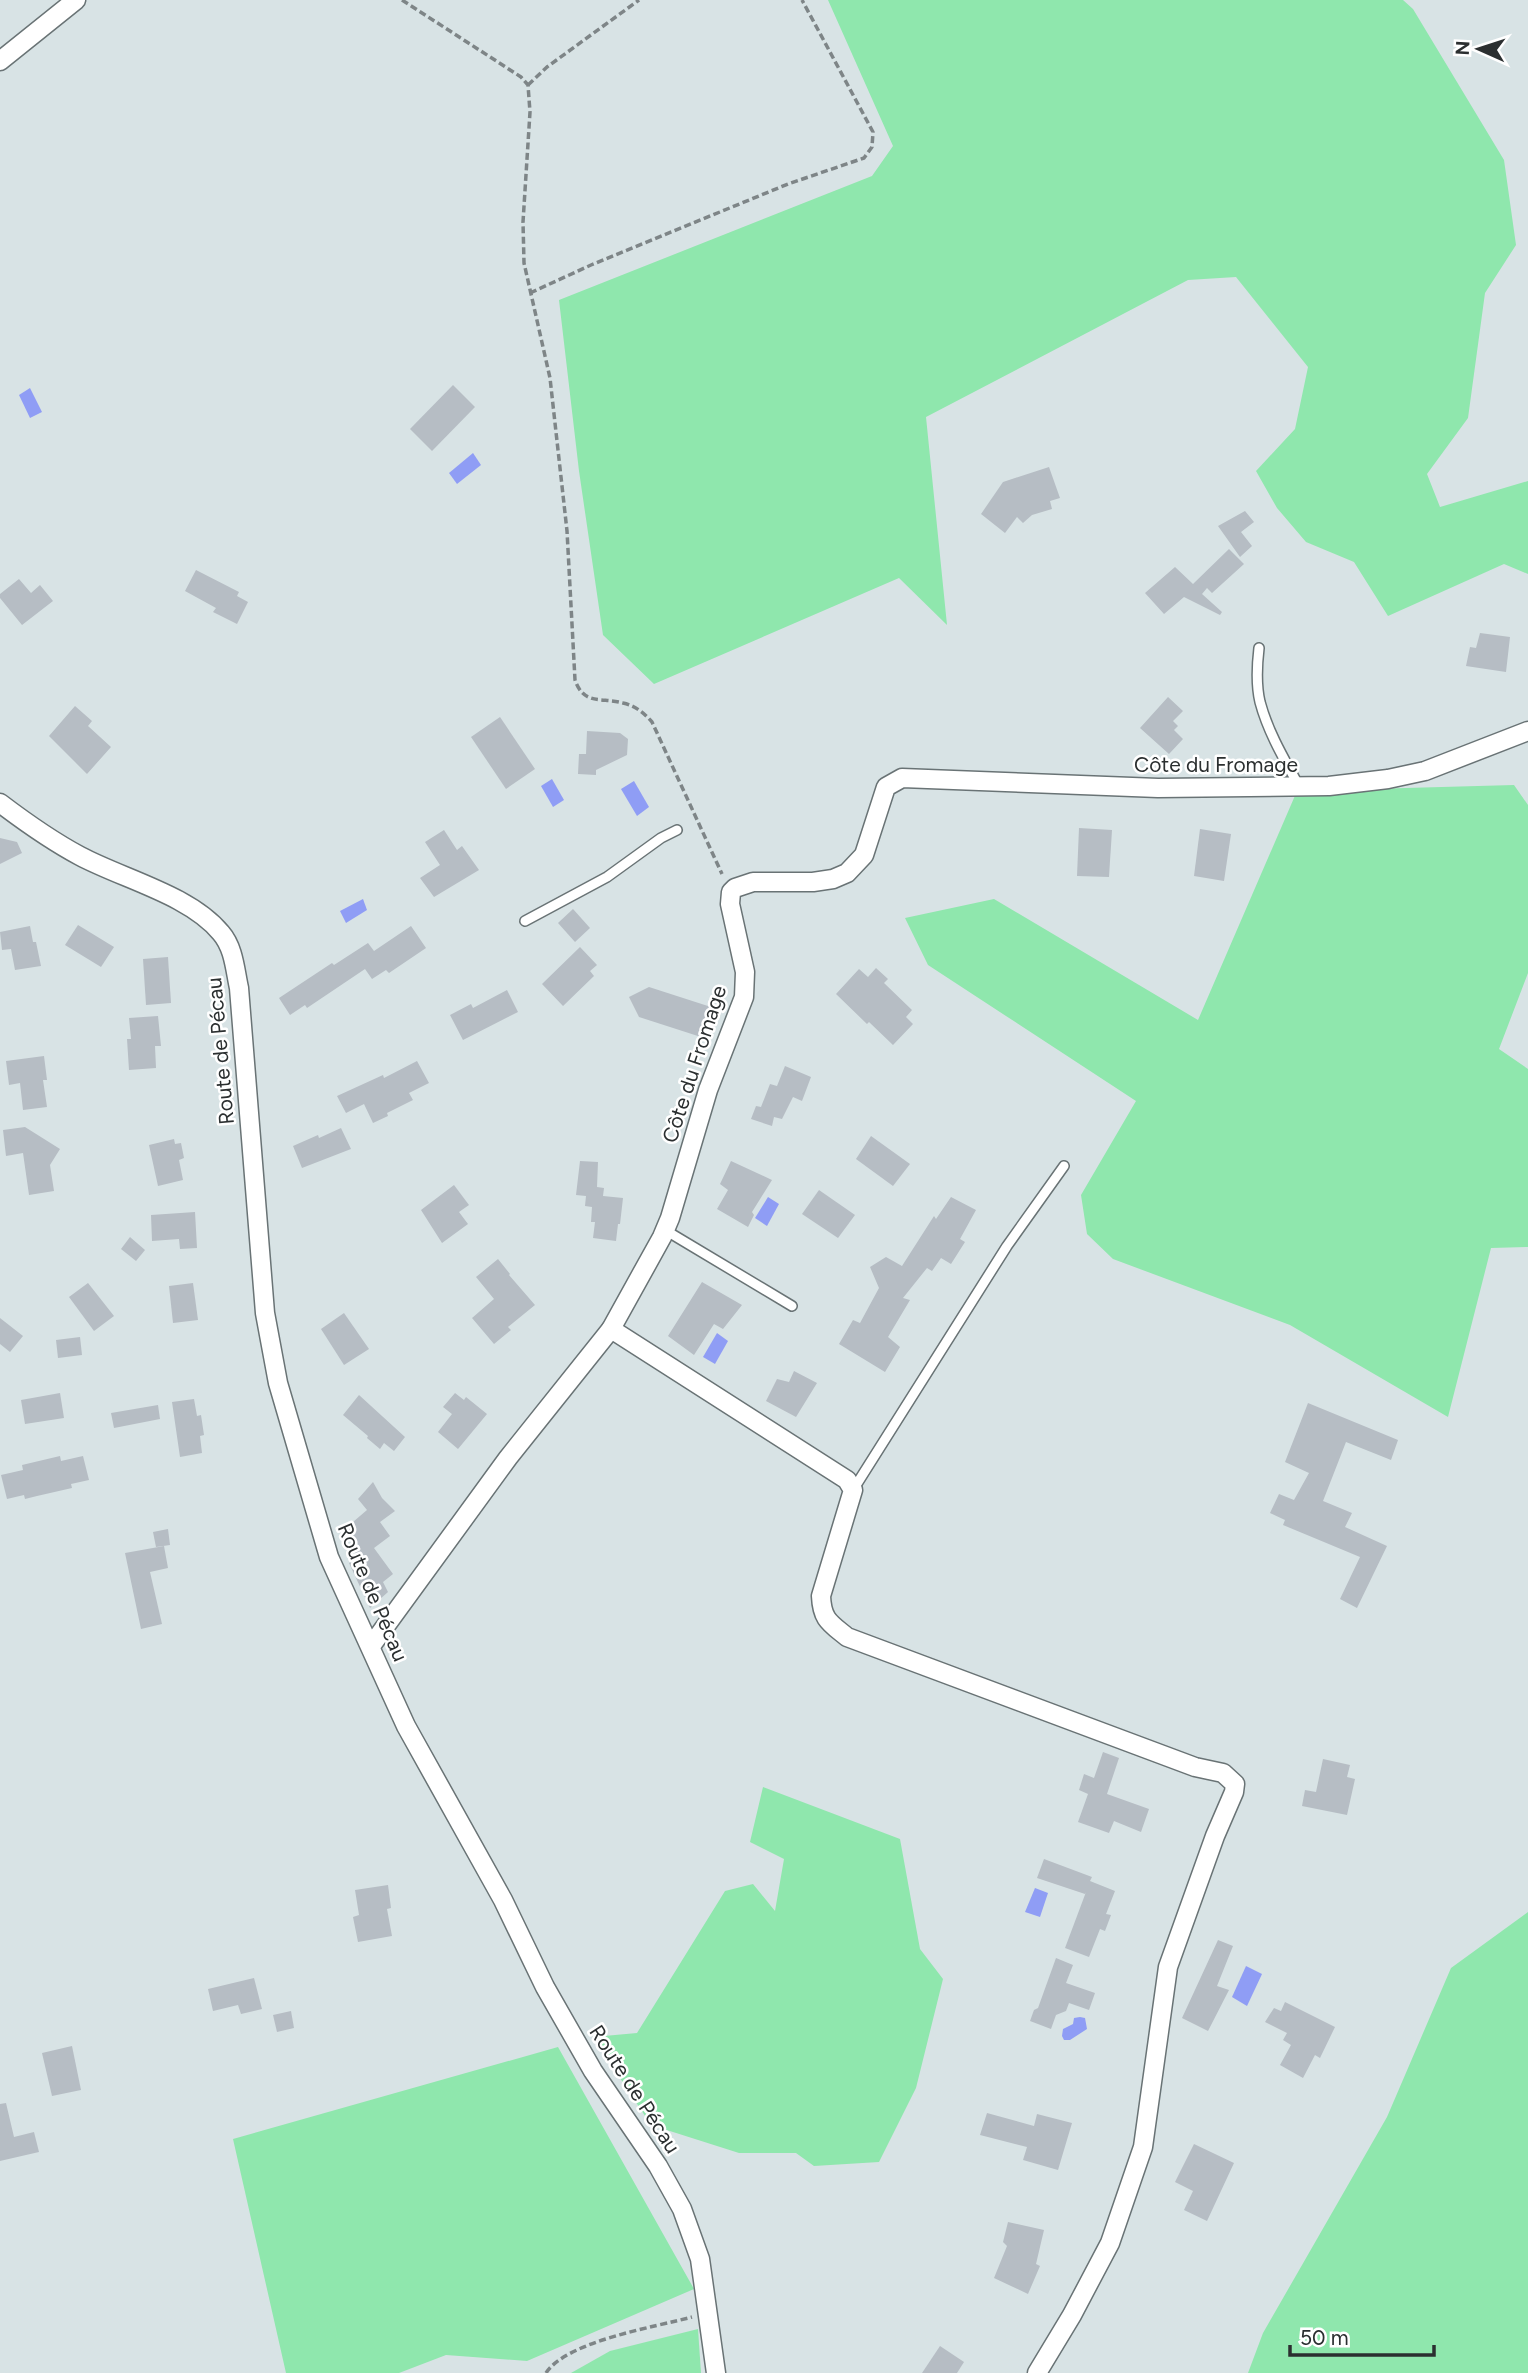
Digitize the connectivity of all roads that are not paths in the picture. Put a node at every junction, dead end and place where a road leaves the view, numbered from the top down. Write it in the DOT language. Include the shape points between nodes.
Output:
graph roads {
  1 [pos="76,0"];
  2 [pos="0,61"];
  3 [pos="1259,648"];
  4 [pos="1528,731"];
  5 [pos="1299,786"];
  6 [pos="0,803"];
  7 [pos="677,830"];
  8 [pos="525,921"];
  9 [pos="1063,1166"];
  10 [pos="665,1230"];
  11 [pos="792,1306"];
  12 [pos="611,1329"];
  13 [pos="853,1490"];
  14 [pos="370,1646"];
  15 [pos="716,2373"];
  16 [pos="1037,2373"];
  1 -- 2 [label="street"];
  3 -- 5 [label="lane" via="1259,701 1272,737"];
  4 -- 5 [label="street, Côte du Fromage" via="1424,771 1388,779"];
  5 -- 10 [label="street, Côte du Fromage" via="1146,788 902,778 886,787 864,855 846,873 813,882 753,882 735,888 730,904 745,972 744,997 708,1090"];
  6 -- 14 [label="street, Route de Pécau" via="80,856 195,909 227,942 239,988 265,1313 278,1383 329,1558"];
  7 -- 8 [label="lane" via="607,877"];
  9 -- 13 [label="lane"];
  10 -- 11 [label="lane"];
  10 -- 12 [label="street, Côte du Fromage"];
  12 -- 13 [label="street" via="848,1480"];
  12 -- 14 [label="street, Côte du Fromage" via="500,1468"];
  13 -- 16 [label="street" via="821,1596 828,1622 847,1637 1195,1767 1223,1773 1235,1784 1168,1967 1143,2147 1110,2243"];
  14 -- 15 [label="street, Route de Pécau" via="406,1726 503,1900 545,1987 682,2208 700,2259"];
}
